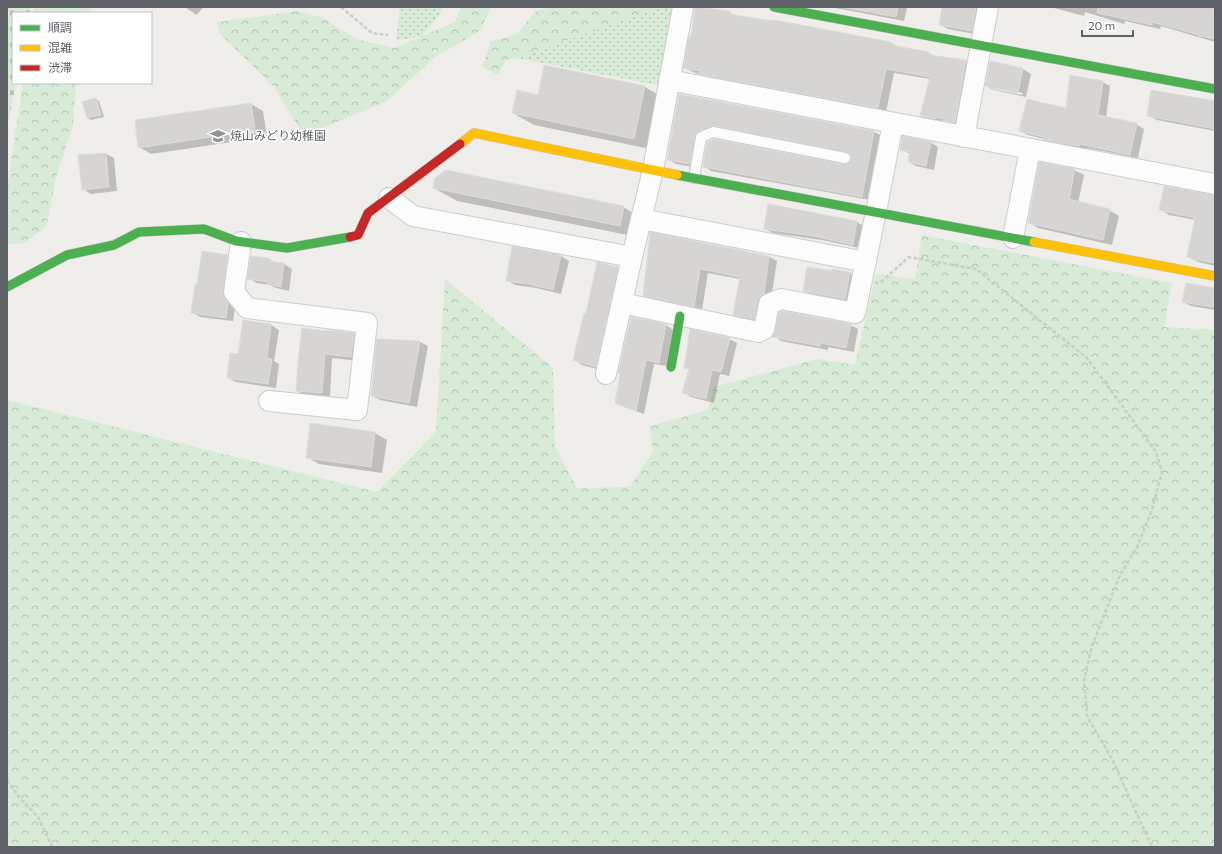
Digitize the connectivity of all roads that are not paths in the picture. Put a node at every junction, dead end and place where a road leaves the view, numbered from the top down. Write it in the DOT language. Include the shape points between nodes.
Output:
graph roads {
  1 [pos="682,7"];
  2 [pos="774,7"];
  3 [pos="988,7"];
  4 [pos="981,46"];
  5 [pos="669,80"];
  6 [pos="1215,89"];
  7 [pos="893,123"];
  8 [pos="964,136"];
  9 [pos="1030,149"];
  10 [pos="845,158"];
  11 [pos="653,170"];
  12 [pos="694,178"];
  13 [pos="1215,184"];
  14 [pos="389,198"];
  15 [pos="876,212"];
  16 [pos="641,219"];
  17 [pos="1013,238"];
  18 [pos="241,242"];
  19 [pos="632,257"];
  20 [pos="866,262"];
  21 [pos="1215,276"];
  22 [pos="7,287"];
  23 [pos="622,303"];
  24 [pos="680,316"];
  25 [pos="671,366"];
  26 [pos="606,374"];
  27 [pos="269,401"];
  1 -- 5 [label="street"];
  2 -- 4 [label="street"];
  3 -- 4 [label="street"];
  4 -- 6 [label="street"];
  4 -- 8 [label="street"];
  5 -- 7 [label="street"];
  5 -- 11 [label="street"];
  7 -- 8 [label="street"];
  7 -- 15 [label="street"];
  8 -- 9 [label="street"];
  9 -- 13 [label="street"];
  9 -- 17 [label="street"];
  10 -- 12 [label="lane" via="712,132 701,137"];
  11 -- 12 [label="street"];
  11 -- 14 [label="street" via="474,132"];
  11 -- 16 [label="street"];
  12 -- 15 [label="street"];
  14 -- 18 [label="street" via="368,213 358,235 288,248"];
  14 -- 19 [label="street" via="412,216"];
  15 -- 17 [label="street"];
  15 -- 20 [label="street"];
  16 -- 19 [label="street"];
  16 -- 20 [label="street"];
  17 -- 21 [label="street"];
  18 -- 22 [label="street" via="204,229 139,232 114,245 67,255"];
  18 -- 27 [label="street" via="234,292 247,308 367,323 357,410"];
  19 -- 23 [label="street"];
  20 -- 24 [label="street" via="855,313 782,299 769,304 764,329 758,332"];
  23 -- 24 [label="street"];
  23 -- 26 [label="street"];
  24 -- 25 [label="street"];
}
